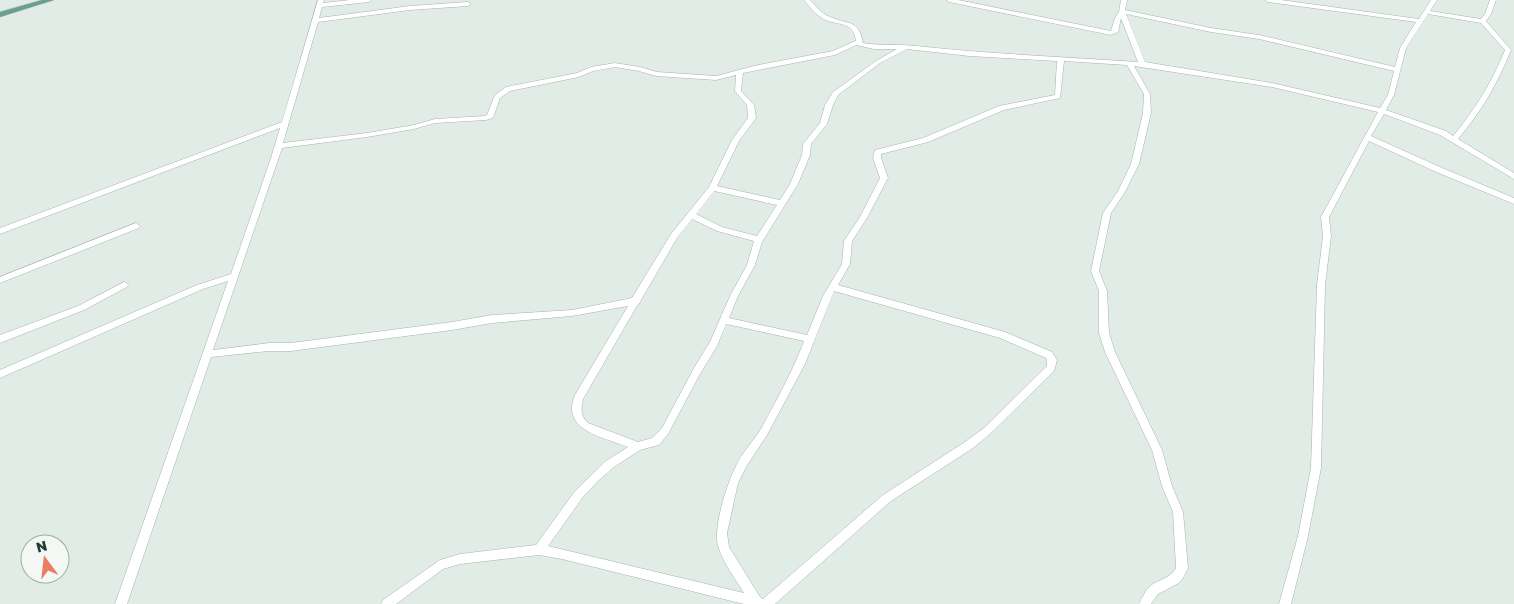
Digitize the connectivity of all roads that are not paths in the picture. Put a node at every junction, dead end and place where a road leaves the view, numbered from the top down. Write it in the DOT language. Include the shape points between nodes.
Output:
graph roads {
  1 [pos="50,0"];
  2 [pos="369,0"];
  3 [pos="807,0"];
  4 [pos="948,0"];
  5 [pos="1124,0"];
  6 [pos="1268,0"];
  7 [pos="1434,0"];
  8 [pos="1493,0"];
  9 [pos="320,2"];
  10 [pos="468,4"];
  11 [pos="1122,12"];
  12 [pos="1426,12"];
  13 [pos="0,15"];
  14 [pos="315,20"];
  15 [pos="1420,21"];
  16 [pos="1483,21"];
  17 [pos="860,44"];
  18 [pos="906,47"];
  19 [pos="1060,59"];
  20 [pos="1130,64"];
  21 [pos="1142,64"];
  22 [pos="1397,70"];
  23 [pos="740,72"];
  24 [pos="1382,111"];
  25 [pos="286,123"];
  26 [pos="1367,137"];
  27 [pos="1454,139"];
  28 [pos="279,146"];
  29 [pos="1514,176"];
  30 [pos="712,188"];
  31 [pos="1514,201"];
  32 [pos="782,203"];
  33 [pos="690,215"];
  34 [pos="136,226"];
  35 [pos="0,231"];
  36 [pos="760,240"];
  37 [pos="235,276"];
  38 [pos="0,280"];
  39 [pos="124,285"];
  40 [pos="832,287"];
  41 [pos="637,301"];
  42 [pos="724,320"];
  43 [pos="0,339"];
  44 [pos="811,339"];
  45 [pos="208,354"];
  46 [pos="0,374"];
  47 [pos="638,446"];
  48 [pos="538,550"];
  49 [pos="762,603"];
  50 [pos="120,604"];
  51 [pos="387,604"];
  52 [pos="1145,604"];
  53 [pos="1285,604"];
  1 -- 13 [label="main road"];
  2 -- 9 [label="street"];
  3 -- 17 [label="street" via="824,16 849,22"];
  4 -- 11 [label="street" via="1111,33 1115,32"];
  5 -- 11 [label="street"];
  6 -- 15 [label="street"];
  7 -- 12 [label="street"];
  8 -- 16 [label="street"];
  9 -- 14 [label="street"];
  10 -- 14 [label="street"];
  11 -- 21 [label="street"];
  11 -- 22 [label="street" via="1259,37"];
  12 -- 15 [label="street"];
  12 -- 16 [label="street"];
  14 -- 25 [label="street"];
  15 -- 22 [label="street" via="1403,48"];
  16 -- 27 [label="street" via="1508,50 1474,117"];
  17 -- 18 [label="street"];
  17 -- 23 [label="street" via="850,44 835,53"];
  18 -- 19 [label="street"];
  18 -- 32 [label="street" via="878,62 835,94 823,124 807,144 799,175"];
  19 -- 20 [label="street"];
  19 -- 40 [label="street" via="1058,96 1002,108 925,140 878,152 884,178 848,241 846,264"];
  20 -- 21 [label="street"];
  20 -- 52 [label="street" via="1147,94 1147,113 1135,164 1108,213 1095,268 1103,291 1104,333 1110,352 1157,450 1178,512 1180,575 1153,589"];
  21 -- 24 [label="street" via="1272,85"];
  22 -- 24 [label="street" via="1391,96"];
  23 -- 28 [label="street" via="708,78 607,66 508,89 497,97 490,116 486,118 435,121 367,135"];
  23 -- 30 [label="street" via="738,91 750,106 752,118 736,140"];
  24 -- 26 [label="street"];
  24 -- 27 [label="street"];
  25 -- 28 [label="street"];
  25 -- 35 [label="street"];
  26 -- 31 [label="street"];
  26 -- 53 [label="street" via="1325,217 1327,236 1321,285 1316,468 1304,536"];
  27 -- 29 [label="street"];
  28 -- 37 [label="street"];
  30 -- 32 [label="street"];
  30 -- 33 [label="street"];
  32 -- 36 [label="street"];
  33 -- 36 [label="street" via="720,229"];
  33 -- 41 [label="street" via="674,236"];
  34 -- 38 [label="street"];
  36 -- 42 [label="street"];
  37 -- 45 [label="street"];
  37 -- 46 [label="street" via="200,287"];
  39 -- 43 [label="street" via="81,308"];
  40 -- 44 [label="street"];
  40 -- 49 [label="street" via="1002,335 1042,350 1049,355 1052,364 969,446 880,504 826,554"];
  41 -- 45 [label="street" via="572,313 492,319"];
  41 -- 47 [label="street" via="578,398 576,414 585,426"];
  42 -- 44 [label="street"];
  42 -- 47 [label="street" via="665,432 654,442"];
  44 -- 49 [label="street" via="788,388 733,483 722,533 729,558"];
  45 -- 50 [label="street"];
  47 -- 48 [label="street" via="594,478"];
  48 -- 49 [label="street"];
  48 -- 51 [label="street" via="460,559 440,565"];
}
